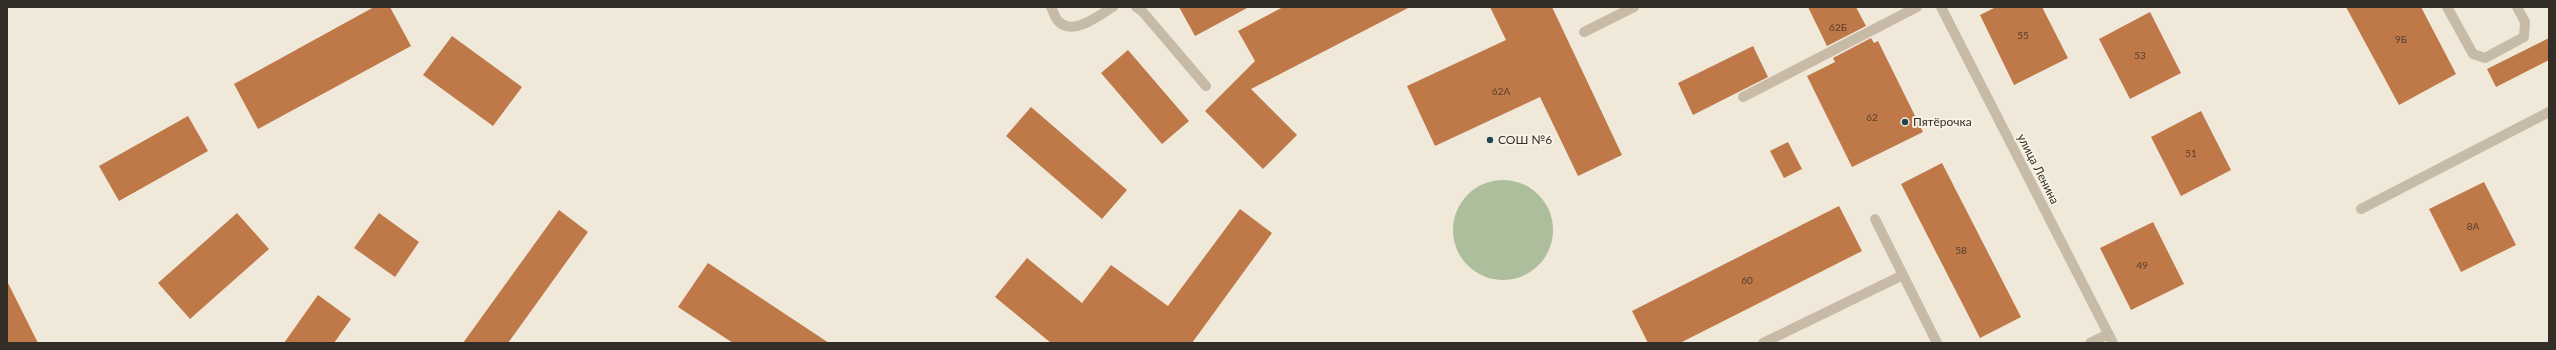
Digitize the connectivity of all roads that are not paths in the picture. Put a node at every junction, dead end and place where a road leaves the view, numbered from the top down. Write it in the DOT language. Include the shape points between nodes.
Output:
graph roads {
  1 [pos="1051,7"];
  2 [pos="1113,7"];
  3 [pos="1136,7"];
  4 [pos="1634,7"];
  5 [pos="1917,7"];
  6 [pos="1941,7"];
  7 [pos="2447,7"];
  8 [pos="2517,7"];
  9 [pos="1584,32"];
  10 [pos="1206,86"];
  11 [pos="1743,97"];
  12 [pos="2549,112"];
  13 [pos="2361,209"];
  14 [pos="1875,219"];
  15 [pos="1903,275"];
  16 [pos="2111,338"];
  17 [pos="1763,343"];
  18 [pos="1937,343"];
  19 [pos="2090,343"];
  1 -- 2 [label="street" via="1058,22 1070,27 1082,24"];
  3 -- 10 [label="street"];
  4 -- 9 [label="street"];
  5 -- 11 [label="street"];
  6 -- 16 [label="street, улица Ленина"];
  7 -- 8 [label="street" via="2473,54 2485,58 2524,37 2525,22"];
  12 -- 13 [label="street"];
  14 -- 15 [label="street"];
  15 -- 17 [label="street"];
  15 -- 18 [label="street"];
  16 -- 19 [label="street"];
}
